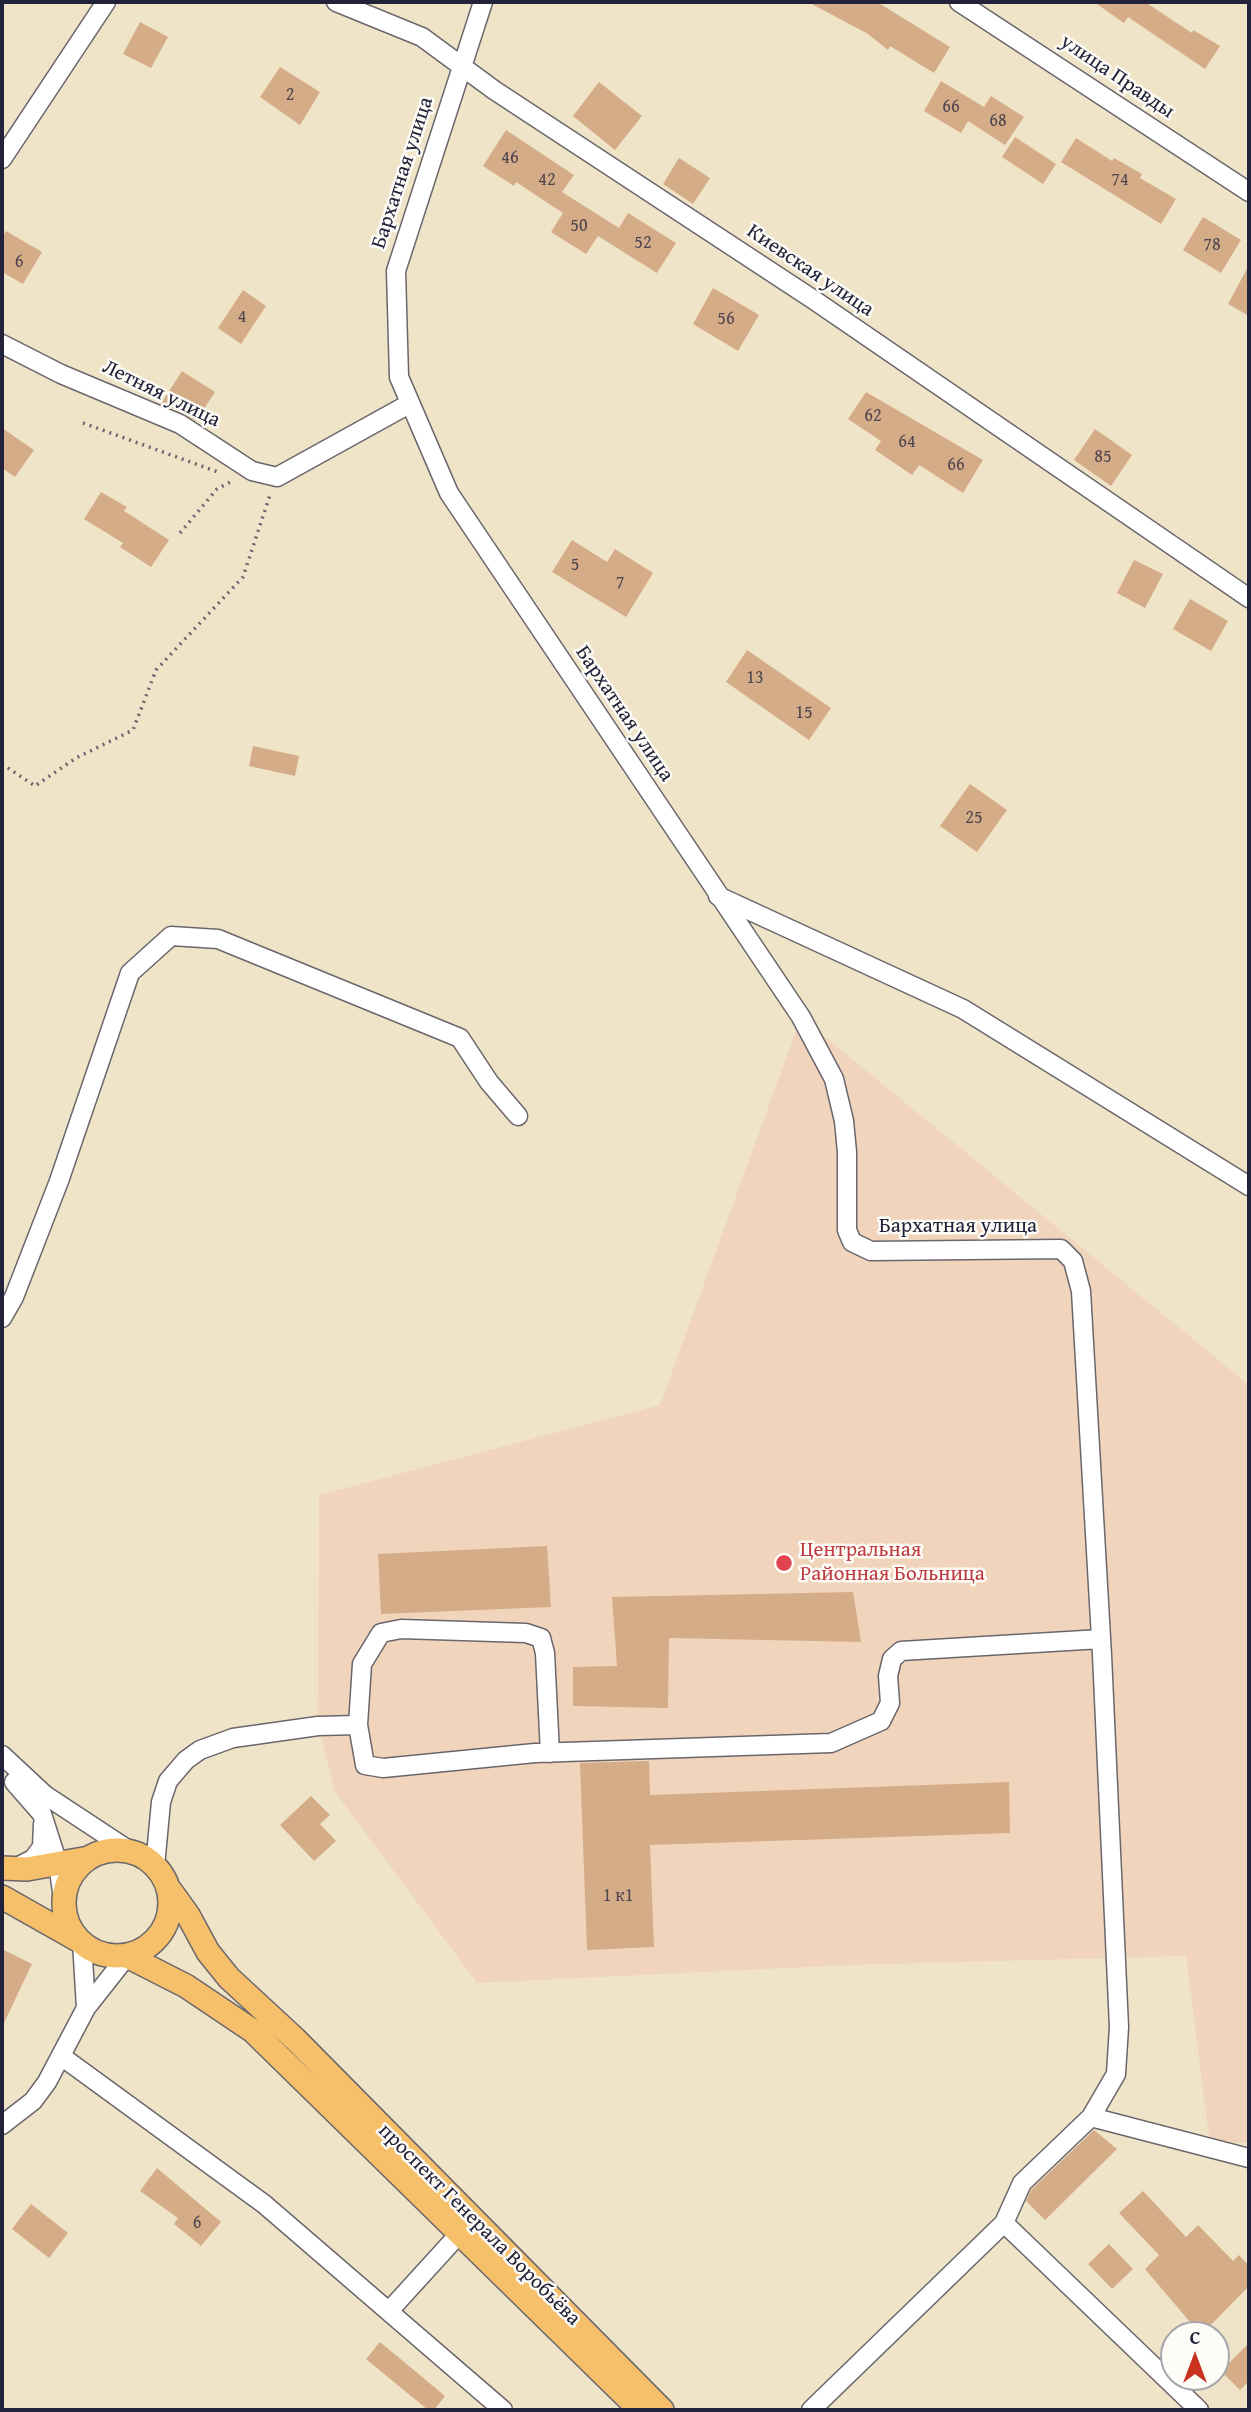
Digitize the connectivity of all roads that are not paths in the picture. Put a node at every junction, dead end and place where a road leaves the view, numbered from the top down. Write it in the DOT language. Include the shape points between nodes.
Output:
graph roads {
  1 [pos="106,2"];
  2 [pos="335,2"];
  3 [pos="482,2"];
  4 [pos="959,2"];
  5 [pos="460,67"];
  6 [pos="2,159"];
  7 [pos="1249,192"];
  8 [pos="2,344"];
  9 [pos="409,404"];
  10 [pos="1249,598"];
  11 [pos="718,896"];
  12 [pos="518,1116"];
  13 [pos="1249,1186"];
  14 [pos="2,1318"];
  15 [pos="1101,1639"];
  16 [pos="358,1725"];
  17 [pos="550,1753"];
  18 [pos="2,1755"];
  19 [pos="2,1770"];
  20 [pos="42,1814"];
  21 [pos="130,1851"];
  22 [pos="89,1858"];
  23 [pos="58,1864"];
  24 [pos="155,1866"];
  25 [pos="7,1868"];
  26 [pos="170,1891"];
  27 [pos="2,1897"];
  28 [pos="64,1905"];
  29 [pos="82,1942"];
  30 [pos="127,1956"];
  31 [pos="86,2008"];
  32 [pos="287,2047"];
  33 [pos="61,2056"];
  34 [pos="1091,2117"];
  35 [pos="2,2126"];
  36 [pos="1249,2158"];
  37 [pos="1004,2223"];
  38 [pos="460,2233"];
  39 [pos="389,2311"];
  40 [pos="503,2410"];
  41 [pos="641,2410"];
  42 [pos="662,2410"];
  43 [pos="811,2410"];
  44 [pos="1199,2410"];
  1 -- 6 [label="street"];
  2 -- 5 [label="street, Киевская улица" via="422,37"];
  3 -- 5 [label="street, Бархатная улица"];
  4 -- 7 [label="street, улица Правды"];
  5 -- 9 [label="street, Бархатная улица" via="396,271 399,377"];
  5 -- 10 [label="street, Киевская улица" via="814,300"];
  8 -- 9 [label="street, Летняя улица" via="180,424 252,471 277,477"];
  9 -- 11 [label="street, Бархатная улица" via="449,493"];
  11 -- 13 [label="street" via="963,1009"];
  11 -- 15 [label="street, Бархатная улица" via="801,1017 834,1079 844,1121 847,1230 852,1242 871,1251 1061,1249 1073,1261 1081,1291"];
  12 -- 14 [label="street" via="460,1038 218,939 171,936 130,973 59,1181"];
  15 -- 17 [label="street" via="901,1651 892,1659 890,1703 881,1721 831,1744"];
  15 -- 34 [label="street" via="1119,2027 1116,2074"];
  16 -- 17 [label="street" via="365,1765 383,1768"];
  16 -- 17 [label="street" via="362,1664 381,1633 401,1629 526,1633 541,1638 545,1653"];
  16 -- 24 [label="street" via="233,1738 200,1750 168,1781 161,1802"];
  18 -- 21 [label="street" via="45,1795"];
  19 -- 20 [label="street"];
  20 -- 23 [label="street"];
  20 -- 25 [label="street" via="42,1847 33,1859"];
  21 -- 22 [label="main road" via="115,1850"];
  21 -- 24 [label="main road"];
  22 -- 23 [label="main road"];
  22 -- 28 [label="main road" via="70,1878"];
  23 -- 25 [label="main road"];
  23 -- 28 [label="street"];
  24 -- 26 [label="main road"];
  26 -- 30 [label="main road" via="164,1928 145,1948"];
  26 -- 32 [label="main road" via="208,1952"];
  27 -- 29 [label="main road"];
  28 -- 29 [label="main road" via="66,1919"];
  29 -- 30 [label="main road" via="106,1955"];
  29 -- 31 [label="street"];
  30 -- 31 [label="street"];
  30 -- 32 [label="main road"];
  31 -- 33 [label="street"];
  32 -- 38 [label="main road, проспект Генерала Воробьёва"];
  32 -- 42 [label="main road, проспект Генерала Воробьёва"];
  33 -- 35 [label="street" via="33,2101"];
  33 -- 39 [label="street" via="264,2204"];
  34 -- 36 [label="street"];
  34 -- 37 [label="street" via="1022,2183"];
  37 -- 43 [label="street"];
  37 -- 44 [label="street"];
  38 -- 39 [label="street"];
  38 -- 41 [label="main road, проспект Генерала Воробьёва"];
  39 -- 40 [label="street"];
}
